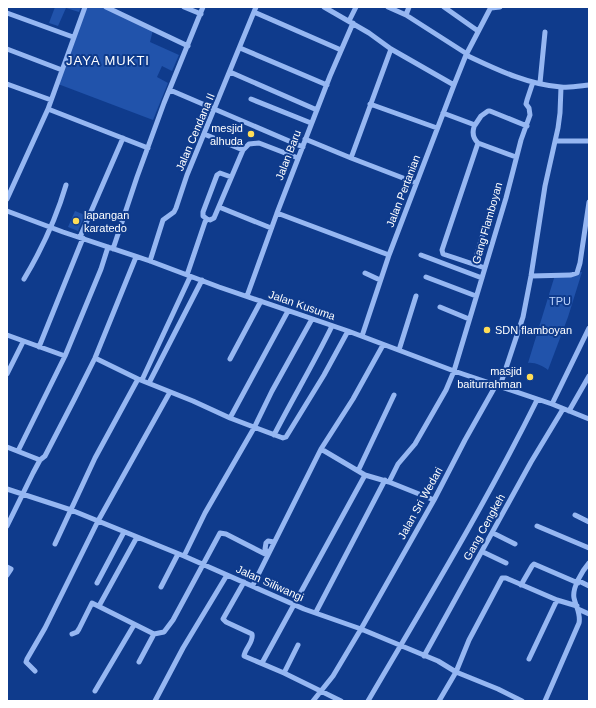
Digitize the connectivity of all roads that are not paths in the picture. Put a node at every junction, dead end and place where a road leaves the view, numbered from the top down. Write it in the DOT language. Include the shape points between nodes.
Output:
graph roads {
  1 [pos="85,7"];
  2 [pos="106,7"];
  3 [pos="184,7"];
  4 [pos="203,7"];
  5 [pos="324,7"];
  6 [pos="356,7"];
  7 [pos="388,7"];
  8 [pos="409,7"];
  9 [pos="444,7"];
  10 [pos="500,7"];
  11 [pos="491,8"];
  12 [pos="255,9"];
  13 [pos="7,13"];
  14 [pos="201,14"];
  15 [pos="406,15"];
  16 [pos="351,22"];
  17 [pos="478,30"];
  18 [pos="545,32"];
  19 [pos="73,37"];
  20 [pos="188,46"];
  21 [pos="240,48"];
  22 [pos="7,49"];
  23 [pos="391,49"];
  24 [pos="341,50"];
  25 [pos="466,54"];
  26 [pos="62,70"];
  27 [pos="230,72"];
  28 [pos="533,82"];
  29 [pos="540,83"];
  30 [pos="7,84"];
  31 [pos="327,85"];
  32 [pos="454,85"];
  33 [pos="589,85"];
  34 [pos="561,87"];
  35 [pos="170,90"];
  36 [pos="251,99"];
  37 [pos="51,100"];
  38 [pos="370,104"];
  39 [pos="48,109"];
  40 [pos="214,109"];
  41 [pos="317,110"];
  42 [pos="443,113"];
  43 [pos="311,124"];
  44 [pos="475,126"];
  45 [pos="527,126"];
  46 [pos="437,128"];
  47 [pos="204,134"];
  48 [pos="123,138"];
  49 [pos="306,139"];
  50 [pos="556,141"];
  51 [pos="589,141"];
  52 [pos="478,143"];
  53 [pos="303,147"];
  54 [pos="148,148"];
  55 [pos="243,150"];
  56 [pos="516,157"];
  57 [pos="298,158"];
  58 [pos="351,158"];
  59 [pos="231,177"];
  60 [pos="416,183"];
  61 [pos="66,185"];
  62 [pos="7,200"];
  63 [pos="589,202"];
  64 [pos="219,207"];
  65 [pos="7,211"];
  66 [pos="277,212"];
  67 [pos="207,219"];
  68 [pos="486,224"];
  69 [pos="51,228"];
  70 [pos="271,228"];
  71 [pos="81,238"];
  72 [pos="111,248"];
  73 [pos="389,255"];
  74 [pos="421,255"];
  75 [pos="136,257"];
  76 [pos="150,261"];
  77 [pos="474,264"];
  78 [pos="485,268"];
  79 [pos="365,273"];
  80 [pos="189,276"];
  81 [pos="531,276"];
  82 [pos="426,277"];
  83 [pos="482,278"];
  84 [pos="24,279"];
  85 [pos="202,280"];
  86 [pos="380,280"];
  87 [pos="247,296"];
  88 [pos="416,296"];
  89 [pos="476,296"];
  90 [pos="261,301"];
  91 [pos="440,307"];
  92 [pos="288,311"];
  93 [pos="312,319"];
  94 [pos="469,319"];
  95 [pos="332,326"];
  96 [pos="589,328"];
  97 [pos="348,331"];
  98 [pos="7,335"];
  99 [pos="362,336"];
  100 [pos="24,342"];
  101 [pos="383,345"];
  102 [pos="39,347"];
  103 [pos="399,350"];
  104 [pos="65,356"];
  105 [pos="95,358"];
  106 [pos="230,359"];
  107 [pos="454,371"];
  108 [pos="7,374"];
  109 [pos="589,376"];
  110 [pos="140,379"];
  111 [pos="149,383"];
  112 [pos="498,386"];
  113 [pos="170,392"];
  114 [pos="394,395"];
  115 [pos="537,400"];
  116 [pos="552,404"];
  117 [pos="563,409"];
  118 [pos="569,411"];
  119 [pos="230,418"];
  120 [pos="589,420"];
  121 [pos="254,428"];
  122 [pos="274,435"];
  123 [pos="7,446"];
  124 [pos="320,449"];
  125 [pos="18,451"];
  126 [pos="40,460"];
  127 [pos="358,471"];
  128 [pos="365,474"];
  129 [pos="387,481"];
  130 [pos="7,488"];
  131 [pos="23,494"];
  132 [pos="434,500"];
  133 [pos="71,510"];
  134 [pos="575,515"];
  135 [pos="98,521"];
  136 [pos="589,522"];
  137 [pos="7,524"];
  138 [pos="537,526"];
  139 [pos="124,532"];
  140 [pos="493,533"];
  141 [pos="137,537"];
  142 [pos="55,544"];
  143 [pos="515,544"];
  144 [pos="589,548"];
  145 [pos="482,552"];
  146 [pos="268,554"];
  147 [pos="181,555"];
  148 [pos="506,563"];
  149 [pos="589,563"];
  150 [pos="202,564"];
  151 [pos="7,567"];
  152 [pos="228,574"];
  153 [pos="7,575"];
  154 [pos="97,582"];
  155 [pos="244,582"];
  156 [pos="578,582"];
  157 [pos="253,585"];
  158 [pos="521,585"];
  159 [pos="589,586"];
  160 [pos="161,587"];
  161 [pos="557,600"];
  162 [pos="293,604"];
  163 [pos="99,606"];
  164 [pos="578,608"];
  165 [pos="316,612"];
  166 [pos="589,614"];
  167 [pos="134,625"];
  168 [pos="361,629"];
  169 [pos="72,634"];
  170 [pos="154,634"];
  171 [pos="298,644"];
  172 [pos="400,646"];
  173 [pos="424,656"];
  174 [pos="529,659"];
  175 [pos="139,662"];
  176 [pos="262,663"];
  177 [pos="35,671"];
  178 [pos="456,672"];
  179 [pos="284,673"];
  180 [pos="95,691"];
  181 [pos="321,691"];
  182 [pos="155,701"];
  183 [pos="313,701"];
  184 [pos="341,701"];
  185 [pos="368,701"];
  186 [pos="439,701"];
  187 [pos="522,701"];
  188 [pos="544,701"];
  1 -- 19 [label="street"];
  2 -- 20 [label="street"];
  3 -- 14 [label="street"];
  4 -- 14 [label="street"];
  5 -- 16 [label="street"];
  6 -- 16 [label="street, Jalan Baru"];
  7 -- 15 [label="street"];
  8 -- 15 [label="street"];
  9 -- 17 [label="street"];
  10 -- 11 [label="street"];
  11 -- 17 [label="street, Jalan Pertanian"];
  12 -- 21 [label="street, Jalan Cendana II"];
  12 -- 24 [label="street"];
  13 -- 19 [label="street"];
  14 -- 20 [label="street"];
  15 -- 25 [label="street"];
  16 -- 23 [label="street"];
  16 -- 24 [label="street, Jalan Baru"];
  17 -- 25 [label="street, Jalan Pertanian"];
  18 -- 29 [label="street"];
  19 -- 26 [label="street"];
  20 -- 35 [label="street"];
  21 -- 27 [label="street, Jalan Cendana II"];
  21 -- 31 [label="street"];
  22 -- 26 [label="street"];
  23 -- 32 [label="street"];
  23 -- 38 [label="street"];
  24 -- 31 [label="street, Jalan Baru"];
  25 -- 28 [label="street"];
  25 -- 32 [label="street, Jalan Pertanian"];
  26 -- 37 [label="street"];
  27 -- 40 [label="street, Jalan Cendana II"];
  27 -- 41 [label="street"];
  28 -- 29 [label="street"];
  28 -- 45 [label="street, Gang Flamboyan" via="527,100 530,115"];
  29 -- 34 [label="street"];
  30 -- 37 [label="street"];
  31 -- 41 [label="street, Jalan Baru"];
  32 -- 42 [label="street, Jalan Pertanian"];
  33 -- 34 [label="street"];
  34 -- 50 [label="street, Jalan Sri Wedari"];
  35 -- 40 [label="street"];
  35 -- 54 [label="street"];
  36 -- 43 [label="street"];
  37 -- 39 [label="street"];
  38 -- 46 [label="street"];
  38 -- 58 [label="street"];
  39 -- 48 [label="street"];
  39 -- 62 [label="street"];
  40 -- 47 [label="street, Jalan Cendana II"];
  40 -- 53 [label="street"];
  41 -- 43 [label="street, Jalan Baru"];
  42 -- 44 [label="street"];
  42 -- 46 [label="street, Jalan Pertanian"];
  43 -- 49 [label="street, Jalan Baru"];
  44 -- 45 [label="street" via="480,116 488,111"];
  44 -- 52 [label="street" via="474,135"];
  45 -- 56 [label="street, Gang Flamboyan"];
  46 -- 60 [label="street, Jalan Pertanian"];
  47 -- 55 [label="street"];
  47 -- 76 [label="street, Jalan Cendana II" via="176,208 163,220"];
  48 -- 54 [label="street"];
  48 -- 71 [label="street"];
  49 -- 53 [label="street, Jalan Baru"];
  49 -- 58 [label="street"];
  50 -- 51 [label="street"];
  50 -- 81 [label="street, Jalan Sri Wedari" via="543,193"];
  52 -- 56 [label="street"];
  52 -- 77 [label="street" via="442,250 443,254"];
  53 -- 57 [label="street, Jalan Baru"];
  54 -- 72 [label="street"];
  55 -- 57 [label="street" via="250,144 259,143"];
  55 -- 59 [label="street"];
  56 -- 78 [label="street, Gang Flamboyan"];
  57 -- 66 [label="street, Jalan Baru"];
  58 -- 60 [label="street"];
  59 -- 64 [label="street"];
  59 -- 67 [label="street" via="220,173 217,175 203,212"];
  60 -- 73 [label="street, Jalan Pertanian"];
  61 -- 69 [label="street"];
  63 -- 81 [label="street" via="577,273"];
  64 -- 67 [label="street" via="214,218"];
  64 -- 70 [label="street"];
  65 -- 69 [label="street, Jalan Kusuma"];
  66 -- 70 [label="street, Jalan Baru"];
  66 -- 73 [label="street"];
  67 -- 80 [label="street"];
  68 -- 77 [label="street"];
  69 -- 71 [label="street, Jalan Kusuma"];
  69 -- 84 [label="street"];
  70 -- 87 [label="street, Jalan Baru"];
  71 -- 72 [label="street, Jalan Kusuma"];
  71 -- 102 [label="street"];
  72 -- 75 [label="street, Jalan Kusuma"];
  72 -- 104 [label="street"];
  73 -- 86 [label="street, Jalan Pertanian"];
  74 -- 83 [label="street"];
  75 -- 76 [label="street, Jalan Kusuma"];
  75 -- 105 [label="street"];
  76 -- 80 [label="street, Jalan Kusuma"];
  77 -- 78 [label="street"];
  78 -- 83 [label="street, Gang Flamboyan"];
  79 -- 86 [label="street"];
  80 -- 85 [label="street, Jalan Kusuma"];
  80 -- 110 [label="street"];
  81 -- 112 [label="street, Jalan Sri Wedari" via="523,317"];
  82 -- 89 [label="street"];
  83 -- 89 [label="street, Gang Flamboyan"];
  85 -- 87 [label="street, Jalan Kusuma"];
  85 -- 111 [label="street"];
  86 -- 99 [label="street, Jalan Pertanian"];
  87 -- 90 [label="street, Jalan Kusuma"];
  88 -- 103 [label="street"];
  89 -- 94 [label="street, Gang Flamboyan"];
  90 -- 92 [label="street, Jalan Kusuma"];
  90 -- 106 [label="street"];
  91 -- 94 [label="street"];
  92 -- 93 [label="street, Jalan Kusuma"];
  92 -- 119 [label="street"];
  93 -- 95 [label="street, Jalan Kusuma"];
  93 -- 121 [label="street"];
  94 -- 107 [label="street, Gang Flamboyan"];
  95 -- 97 [label="street, Jalan Kusuma"];
  95 -- 122 [label="street"];
  96 -- 116 [label="street"];
  97 -- 99 [label="street, Jalan Kusuma"];
  97 -- 122 [label="street" via="288,434 283,438"];
  98 -- 100 [label="street"];
  99 -- 101 [label="street, Jalan Kusuma"];
  100 -- 102 [label="street"];
  100 -- 108 [label="street"];
  101 -- 103 [label="street, Jalan Kusuma"];
  101 -- 124 [label="street" via="353,399"];
  102 -- 104 [label="street"];
  103 -- 107 [label="street, Jalan Kusuma"];
  104 -- 125 [label="street"];
  105 -- 110 [label="street"];
  105 -- 126 [label="street" via="45,456"];
  107 -- 112 [label="street, Jalan Kusuma"];
  107 -- 129 [label="street, Gang Flamboyan" via="415,444"];
  109 -- 118 [label="street"];
  110 -- 111 [label="street"];
  110 -- 133 [label="street" via="95,458"];
  111 -- 113 [label="street"];
  112 -- 115 [label="street, Jalan Kusuma"];
  112 -- 132 [label="street, Jalan Sri Wedari" via="465,440"];
  113 -- 119 [label="street"];
  113 -- 135 [label="street"];
  114 -- 127 [label="street"];
  115 -- 116 [label="street, Jalan Kusuma"];
  115 -- 172 [label="street" via="483,502"];
  116 -- 117 [label="street, Jalan Kusuma"];
  117 -- 118 [label="street, Jalan Kusuma"];
  117 -- 140 [label="street, Gang Cengkeh"];
  118 -- 120 [label="street, Jalan Kusuma"];
  119 -- 121 [label="street"];
  121 -- 122 [label="street"];
  121 -- 147 [label="street"];
  123 -- 125 [label="street"];
  124 -- 127 [label="street"];
  124 -- 146 [label="street"];
  125 -- 126 [label="street"];
  126 -- 131 [label="street"];
  127 -- 128 [label="street"];
  128 -- 129 [label="street"];
  128 -- 162 [label="street"];
  129 -- 132 [label="street"];
  129 -- 165 [label="street, Gang Flamboyan"];
  130 -- 131 [label="street, Jalan Siliwangi"];
  131 -- 133 [label="street, Jalan Siliwangi"];
  131 -- 137 [label="street"];
  132 -- 168 [label="street, Jalan Sri Wedari"];
  133 -- 135 [label="street, Jalan Siliwangi"];
  133 -- 142 [label="street"];
  134 -- 136 [label="street"];
  135 -- 139 [label="street, Jalan Siliwangi"];
  135 -- 177 [label="street" via="27,659 27,664"];
  138 -- 144 [label="street"];
  139 -- 141 [label="street, Jalan Siliwangi"];
  139 -- 154 [label="street"];
  140 -- 143 [label="street"];
  140 -- 145 [label="street, Gang Cengkeh"];
  141 -- 147 [label="street, Jalan Siliwangi"];
  141 -- 163 [label="street"];
  145 -- 148 [label="street"];
  145 -- 173 [label="street, Gang Cengkeh"];
  146 -- 150 [label="street" via="220,533"];
  146 -- 157 [label="street"];
  147 -- 150 [label="street, Jalan Siliwangi"];
  147 -- 160 [label="street"];
  149 -- 156 [label="street"];
  150 -- 152 [label="street, Jalan Siliwangi"];
  150 -- 170 [label="street" via="169,627 164,632"];
  151 -- 153 [label="street" via="11,569"];
  152 -- 155 [label="street, Jalan Siliwangi"];
  152 -- 182 [label="street" via="183,648"];
  155 -- 157 [label="street, Jalan Siliwangi"];
  155 -- 176 [label="street" via="223,619 252,634 252,640 244,656"];
  156 -- 158 [label="street" via="534,564"];
  156 -- 159 [label="street"];
  156 -- 164 [label="street" via="574,596"];
  157 -- 162 [label="street, Jalan Siliwangi"];
  158 -- 161 [label="street"];
  158 -- 178 [label="street" via="506,578 500,580 469,640"];
  161 -- 164 [label="street"];
  161 -- 174 [label="street"];
  162 -- 165 [label="street, Jalan Siliwangi"];
  162 -- 176 [label="street"];
  163 -- 167 [label="street"];
  163 -- 169 [label="street" via="91,603 79,629"];
  164 -- 166 [label="street"];
  164 -- 188 [label="street" via="579,623"];
  165 -- 168 [label="street, Jalan Siliwangi"];
  167 -- 170 [label="street"];
  167 -- 180 [label="street"];
  168 -- 172 [label="street, Jalan Siliwangi"];
  168 -- 181 [label="street, Jalan Sri Wedari"];
  170 -- 175 [label="street"];
  171 -- 179 [label="street"];
  172 -- 173 [label="street, Jalan Siliwangi"];
  172 -- 185 [label="street"];
  173 -- 178 [label="street, Jalan Siliwangi"];
  176 -- 179 [label="street"];
  178 -- 186 [label="street"];
  178 -- 187 [label="street, Jalan Siliwangi"];
  179 -- 181 [label="street"];
  181 -- 183 [label="street, Jalan Sri Wedari"];
  181 -- 184 [label="street"];
}
